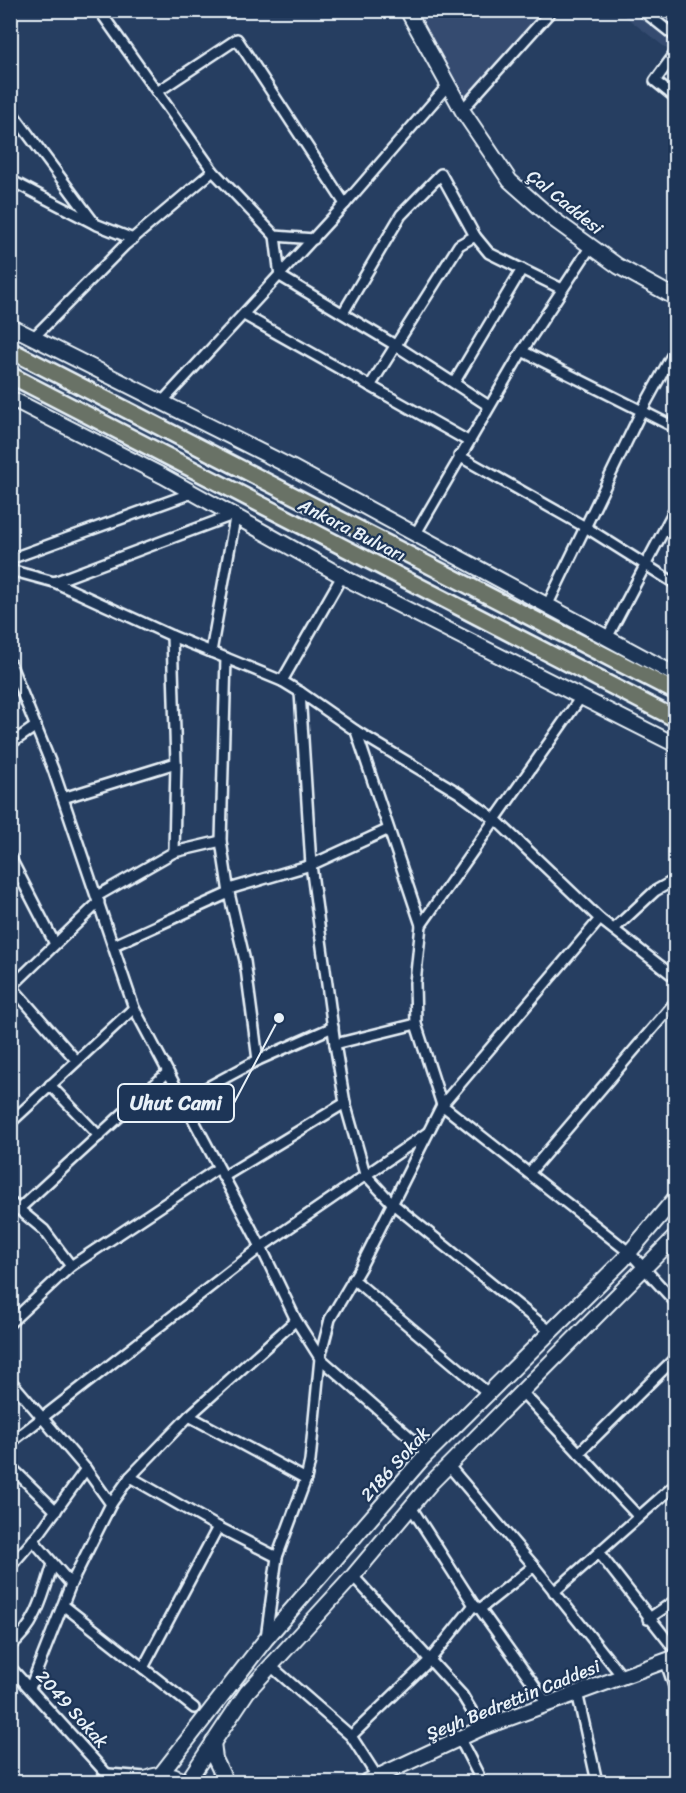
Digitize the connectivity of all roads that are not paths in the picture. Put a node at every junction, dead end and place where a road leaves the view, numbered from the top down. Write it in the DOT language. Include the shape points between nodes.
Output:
graph roads {
  1 [pos="99,10"];
  2 [pos="407,10"];
  3 [pos="552,10"];
  4 [pos="642,10"];
  5 [pos="675,37"];
  6 [pos="675,52"];
  7 [pos="449,84"];
  8 [pos="157,92"];
  9 [pos="675,98"];
  10 [pos="10,110"];
  11 [pos="462,110"];
  12 [pos="213,171"];
  13 [pos="10,180"];
  14 [pos="345,204"];
  15 [pos="95,224"];
  16 [pos="275,236"];
  17 [pos="475,236"];
  18 [pos="314,238"];
  19 [pos="133,239"];
  20 [pos="591,246"];
  21 [pos="522,269"];
  22 [pos="280,276"];
  23 [pos="562,289"];
  24 [pos="675,298"];
  25 [pos="343,314"];
  26 [pos="244,315"];
  27 [pos="10,327"];
  28 [pos="33,338"];
  29 [pos="395,345"];
  30 [pos="675,348"];
  31 [pos="10,350"];
  32 [pos="522,351"];
  33 [pos="10,375"];
  34 [pos="454,382"];
  35 [pos="370,386"];
  36 [pos="11,399"];
  37 [pos="162,402"];
  38 [pos="489,406"];
  39 [pos="641,412"];
  40 [pos="675,428"];
  41 [pos="468,441"];
  42 [pos="459,456"];
  43 [pos="192,493"];
  44 [pos="675,507"];
  45 [pos="232,517"];
  46 [pos="587,528"];
  47 [pos="415,535"];
  48 [pos="10,559"];
  49 [pos="646,565"];
  50 [pos="10,570"];
  51 [pos="342,576"];
  52 [pos="54,582"];
  53 [pos="675,584"];
  54 [pos="547,606"];
  55 [pos="172,636"];
  56 [pos="607,638"];
  57 [pos="211,652"];
  58 [pos="226,658"];
  59 [pos="10,663"];
  60 [pos="675,675"];
  61 [pos="282,681"];
  62 [pos="300,692"];
  63 [pos="675,692"];
  64 [pos="581,697"];
  65 [pos="675,719"];
  66 [pos="36,726"];
  67 [pos="356,731"];
  68 [pos="10,744"];
  69 [pos="675,745"];
  70 [pos="176,763"];
  71 [pos="63,798"];
  72 [pos="496,820"];
  73 [pos="387,830"];
  74 [pos="221,841"];
  75 [pos="174,852"];
  76 [pos="10,857"];
  77 [pos="311,865"];
  78 [pos="675,885"];
  79 [pos="229,891"];
  80 [pos="98,899"];
  81 [pos="600,920"];
  82 [pos="421,925"];
  83 [pos="614,929"];
  84 [pos="55,945"];
  85 [pos="114,945"];
  86 [pos="675,978"];
  87 [pos="11,988"];
  88 [pos="675,1000"];
  89 [pos="134,1008"];
  90 [pos="416,1024"];
  91 [pos="333,1027"];
  92 [pos="335,1044"];
  93 [pos="76,1060"];
  94 [pos="258,1060"];
  95 [pos="167,1073"];
  96 [pos="50,1085"];
  97 [pos="182,1101"];
  98 [pos="345,1103"];
  99 [pos="442,1105"];
  100 [pos="10,1123"];
  101 [pos="427,1133"];
  102 [pos="99,1136"];
  103 [pos="220,1173"];
  104 [pos="530,1173"];
  105 [pos="365,1174"];
  106 [pos="675,1197"];
  107 [pos="10,1202"];
  108 [pos="393,1204"];
  109 [pos="20,1208"];
  110 [pos="675,1236"];
  111 [pos="261,1247"];
  112 [pos="630,1253"];
  113 [pos="71,1266"];
  114 [pos="646,1268"];
  115 [pos="353,1279"];
  116 [pos="675,1302"];
  117 [pos="296,1320"];
  118 [pos="10,1323"];
  119 [pos="551,1332"];
  120 [pos="675,1357"];
  121 [pos="320,1358"];
  122 [pos="10,1380"];
  123 [pos="522,1392"];
  124 [pos="488,1393"];
  125 [pos="189,1416"];
  126 [pos="42,1419"];
  127 [pos="10,1443"];
  128 [pos="428,1453"];
  129 [pos="579,1453"];
  130 [pos="10,1466"];
  131 [pos="449,1466"];
  132 [pos="86,1469"];
  133 [pos="130,1476"];
  134 [pos="306,1479"];
  135 [pos="675,1484"];
  136 [pos="111,1504"];
  137 [pos="411,1507"];
  138 [pos="56,1510"];
  139 [pos="638,1516"];
  140 [pos="218,1527"];
  141 [pos="33,1540"];
  142 [pos="599,1553"];
  143 [pos="277,1557"];
  144 [pos="53,1564"];
  145 [pos="534,1566"];
  146 [pos="10,1567"];
  147 [pos="353,1575"];
  148 [pos="71,1584"];
  149 [pos="554,1592"];
  150 [pos="675,1600"];
  151 [pos="63,1605"];
  152 [pos="477,1607"];
  153 [pos="648,1619"];
  154 [pos="266,1639"];
  155 [pos="10,1646"];
  156 [pos="672,1656"];
  157 [pos="430,1660"];
  158 [pos="10,1667"];
  159 [pos="272,1667"];
  160 [pos="143,1668"];
  161 [pos="621,1675"];
  162 [pos="30,1688"];
  163 [pos="577,1692"];
  164 [pos="675,1692"];
  165 [pos="547,1703"];
  166 [pos="194,1708"];
  167 [pos="482,1728"];
  168 [pos="351,1736"];
  169 [pos="460,1739"];
  170 [pos="213,1742"];
  171 [pos="150,1777"];
  172 [pos="112,1778"];
  173 [pos="372,1780"];
  174 [pos="186,1782"];
  175 [pos="226,1782"];
  176 [pos="482,1782"];
  177 [pos="595,1782"];
  1 -- 8 [label="street"];
  2 -- 7 [label="main road, Çal Caddesi"];
  3 -- 11 [label="street"];
  4 -- 5 [label="street"];
  6 -- 9 [label="street" via="655,81"];
  7 -- 11 [label="main road, Çal Caddesi"];
  7 -- 14 [label="street"];
  8 -- 12 [label="street"];
  8 -- 14 [label="street" via="237,39"];
  10 -- 15 [label="street"];
  11 -- 20 [label="main road, Çal Caddesi" via="510,181"];
  12 -- 16 [label="street"];
  12 -- 19 [label="street"];
  13 -- 15 [label="street"];
  14 -- 18 [label="street"];
  15 -- 19 [label="street"];
  16 -- 18 [label="street"];
  16 -- 22 [label="street"];
  17 -- 21 [label="street" via="489,253"];
  17 -- 25 [label="street" via="441,174 401,216"];
  17 -- 29 [label="street" via="459,245"];
  18 -- 22 [label="street"];
  19 -- 28 [label="street"];
  20 -- 23 [label="street"];
  20 -- 24 [label="main road, Çal Caddesi"];
  21 -- 23 [label="street"];
  21 -- 34 [label="street"];
  22 -- 25 [label="street"];
  22 -- 26 [label="street"];
  23 -- 32 [label="street"];
  25 -- 29 [label="street"];
  26 -- 35 [label="street"];
  26 -- 37 [label="street"];
  27 -- 28 [label="main road"];
  28 -- 37 [label="main road"];
  29 -- 34 [label="street"];
  29 -- 35 [label="street"];
  30 -- 39 [label="street"];
  31 -- 63 [label="main road, Ankara Bulvarı"];
  32 -- 38 [label="street"];
  32 -- 39 [label="street"];
  33 -- 65 [label="main road, Ankara Bulvarı"];
  34 -- 38 [label="street"];
  35 -- 41 [label="street"];
  36 -- 43 [label="main road"];
  37 -- 47 [label="main road"];
  38 -- 41 [label="street"];
  39 -- 40 [label="street"];
  39 -- 46 [label="street"];
  41 -- 42 [label="street"];
  42 -- 46 [label="street"];
  42 -- 47 [label="street"];
  43 -- 45 [label="main road"];
  43 -- 48 [label="street"];
  44 -- 49 [label="street"];
  45 -- 51 [label="main road"];
  45 -- 52 [label="street"];
  45 -- 57 [label="street"];
  46 -- 49 [label="street"];
  46 -- 54 [label="street"];
  47 -- 54 [label="main road"];
  49 -- 53 [label="street"];
  49 -- 56 [label="street"];
  50 -- 52 [label="street"];
  51 -- 61 [label="street"];
  51 -- 64 [label="main road"];
  52 -- 55 [label="street"];
  54 -- 56 [label="main road"];
  55 -- 57 [label="street"];
  55 -- 70 [label="street"];
  56 -- 60 [label="main road"];
  57 -- 58 [label="street"];
  58 -- 61 [label="street"];
  58 -- 74 [label="street"];
  59 -- 66 [label="street"];
  61 -- 62 [label="street"];
  62 -- 67 [label="street"];
  62 -- 77 [label="street"];
  64 -- 69 [label="main road"];
  64 -- 72 [label="street"];
  66 -- 68 [label="street"];
  66 -- 71 [label="street"];
  67 -- 72 [label="street"];
  67 -- 73 [label="street"];
  70 -- 71 [label="street"];
  70 -- 75 [label="street"];
  71 -- 80 [label="street"];
  72 -- 81 [label="street"];
  72 -- 82 [label="street"];
  73 -- 77 [label="street"];
  73 -- 82 [label="street"];
  74 -- 75 [label="street"];
  74 -- 79 [label="street"];
  75 -- 80 [label="street"];
  76 -- 84 [label="street"];
  77 -- 79 [label="street"];
  77 -- 91 [label="street"];
  78 -- 83 [label="street" via="671,882 655,891"];
  79 -- 85 [label="street"];
  79 -- 94 [label="street" via="245,961"];
  80 -- 84 [label="street"];
  80 -- 85 [label="street"];
  81 -- 83 [label="street"];
  81 -- 99 [label="street"];
  82 -- 90 [label="street" via="415,983"];
  83 -- 86 [label="street"];
  84 -- 87 [label="street"];
  85 -- 89 [label="street"];
  87 -- 93 [label="street"];
  88 -- 104 [label="street"];
  89 -- 93 [label="street"];
  89 -- 95 [label="street"];
  90 -- 92 [label="street"];
  90 -- 99 [label="street"];
  91 -- 92 [label="street"];
  91 -- 94 [label="street"];
  92 -- 98 [label="street"];
  93 -- 96 [label="street"];
  94 -- 97 [label="street"];
  95 -- 97 [label="street"];
  95 -- 102 [label="street"];
  96 -- 100 [label="street"];
  96 -- 102 [label="street"];
  97 -- 103 [label="street"];
  98 -- 103 [label="street"];
  98 -- 105 [label="street"];
  99 -- 101 [label="street"];
  99 -- 104 [label="street"];
  101 -- 105 [label="street"];
  101 -- 108 [label="street"];
  102 -- 109 [label="street"];
  103 -- 111 [label="street"];
  103 -- 113 [label="street"];
  104 -- 112 [label="street"];
  105 -- 108 [label="street"];
  105 -- 111 [label="street"];
  106 -- 112 [label="main road, 2186 Sokak"];
  107 -- 109 [label="street"];
  108 -- 115 [label="street"];
  108 -- 119 [label="street"];
  109 -- 113 [label="street" via="44,1230"];
  110 -- 114 [label="main road"];
  111 -- 117 [label="street"];
  111 -- 126 [label="street"];
  112 -- 114 [label="street"];
  112 -- 119 [label="main road, 2186 Sokak"];
  113 -- 118 [label="street"];
  114 -- 116 [label="street"];
  114 -- 123 [label="main road"];
  115 -- 121 [label="street" via="330,1319"];
  115 -- 124 [label="street"];
  117 -- 121 [label="street"];
  117 -- 125 [label="street"];
  119 -- 124 [label="main road, 2186 Sokak"];
  120 -- 129 [label="street"];
  121 -- 128 [label="street"];
  121 -- 134 [label="street"];
  122 -- 126 [label="street"];
  123 -- 129 [label="street"];
  123 -- 131 [label="main road"];
  124 -- 128 [label="main road, 2186 Sokak"];
  125 -- 133 [label="street"];
  125 -- 134 [label="street"];
  126 -- 127 [label="street"];
  126 -- 132 [label="street"];
  128 -- 154 [label="main road, 2186 Sokak"];
  129 -- 139 [label="street"];
  130 -- 138 [label="street"];
  131 -- 137 [label="main road"];
  131 -- 145 [label="street"];
  132 -- 136 [label="street"];
  132 -- 138 [label="street"];
  133 -- 136 [label="street"];
  133 -- 140 [label="street"];
  134 -- 143 [label="street"];
  135 -- 139 [label="street"];
  136 -- 148 [label="street"];
  137 -- 147 [label="main road"];
  137 -- 152 [label="street"];
  138 -- 141 [label="street"];
  139 -- 142 [label="street"];
  140 -- 143 [label="street"];
  140 -- 160 [label="street"];
  141 -- 144 [label="street"];
  141 -- 146 [label="street"];
  142 -- 149 [label="street"];
  142 -- 153 [label="street"];
  143 -- 154 [label="street"];
  144 -- 148 [label="street"];
  144 -- 155 [label="street" via="31,1624 22,1638"];
  145 -- 149 [label="street"];
  145 -- 152 [label="street"];
  147 -- 157 [label="street"];
  147 -- 159 [label="main road"];
  148 -- 151 [label="street"];
  149 -- 161 [label="street"];
  150 -- 153 [label="street"];
  151 -- 160 [label="street"];
  151 -- 162 [label="street"];
  152 -- 157 [label="street"];
  152 -- 165 [label="street"];
  153 -- 156 [label="street"];
  154 -- 171 [label="main road, 2186 Sokak"];
  156 -- 161 [label="main road, Şeyh Bedrettin Caddesi"];
  156 -- 164 [label="street"];
  157 -- 167 [label="street" via="462,1695"];
  157 -- 168 [label="street"];
  158 -- 162 [label="street, 2049 Sokak"];
  159 -- 168 [label="street"];
  159 -- 170 [label="main road" via="247,1692"];
  160 -- 166 [label="street"];
  161 -- 163 [label="main road, Şeyh Bedrettin Caddesi"];
  162 -- 172 [label="street, 2049 Sokak"];
  163 -- 165 [label="main road, Şeyh Bedrettin Caddesi"];
  163 -- 177 [label="street"];
  165 -- 167 [label="main road, Şeyh Bedrettin Caddesi"];
  167 -- 169 [label="main road, Şeyh Bedrettin Caddesi"];
  168 -- 173 [label="street"];
  169 -- 173 [label="main road, Şeyh Bedrettin Caddesi"];
  169 -- 176 [label="street"];
  170 -- 174 [label="main road"];
  170 -- 175 [label="main road" via="215,1760"];
  171 -- 172 [label="street"];
  171 -- 174 [label="main road" via="173,1776"];
}
